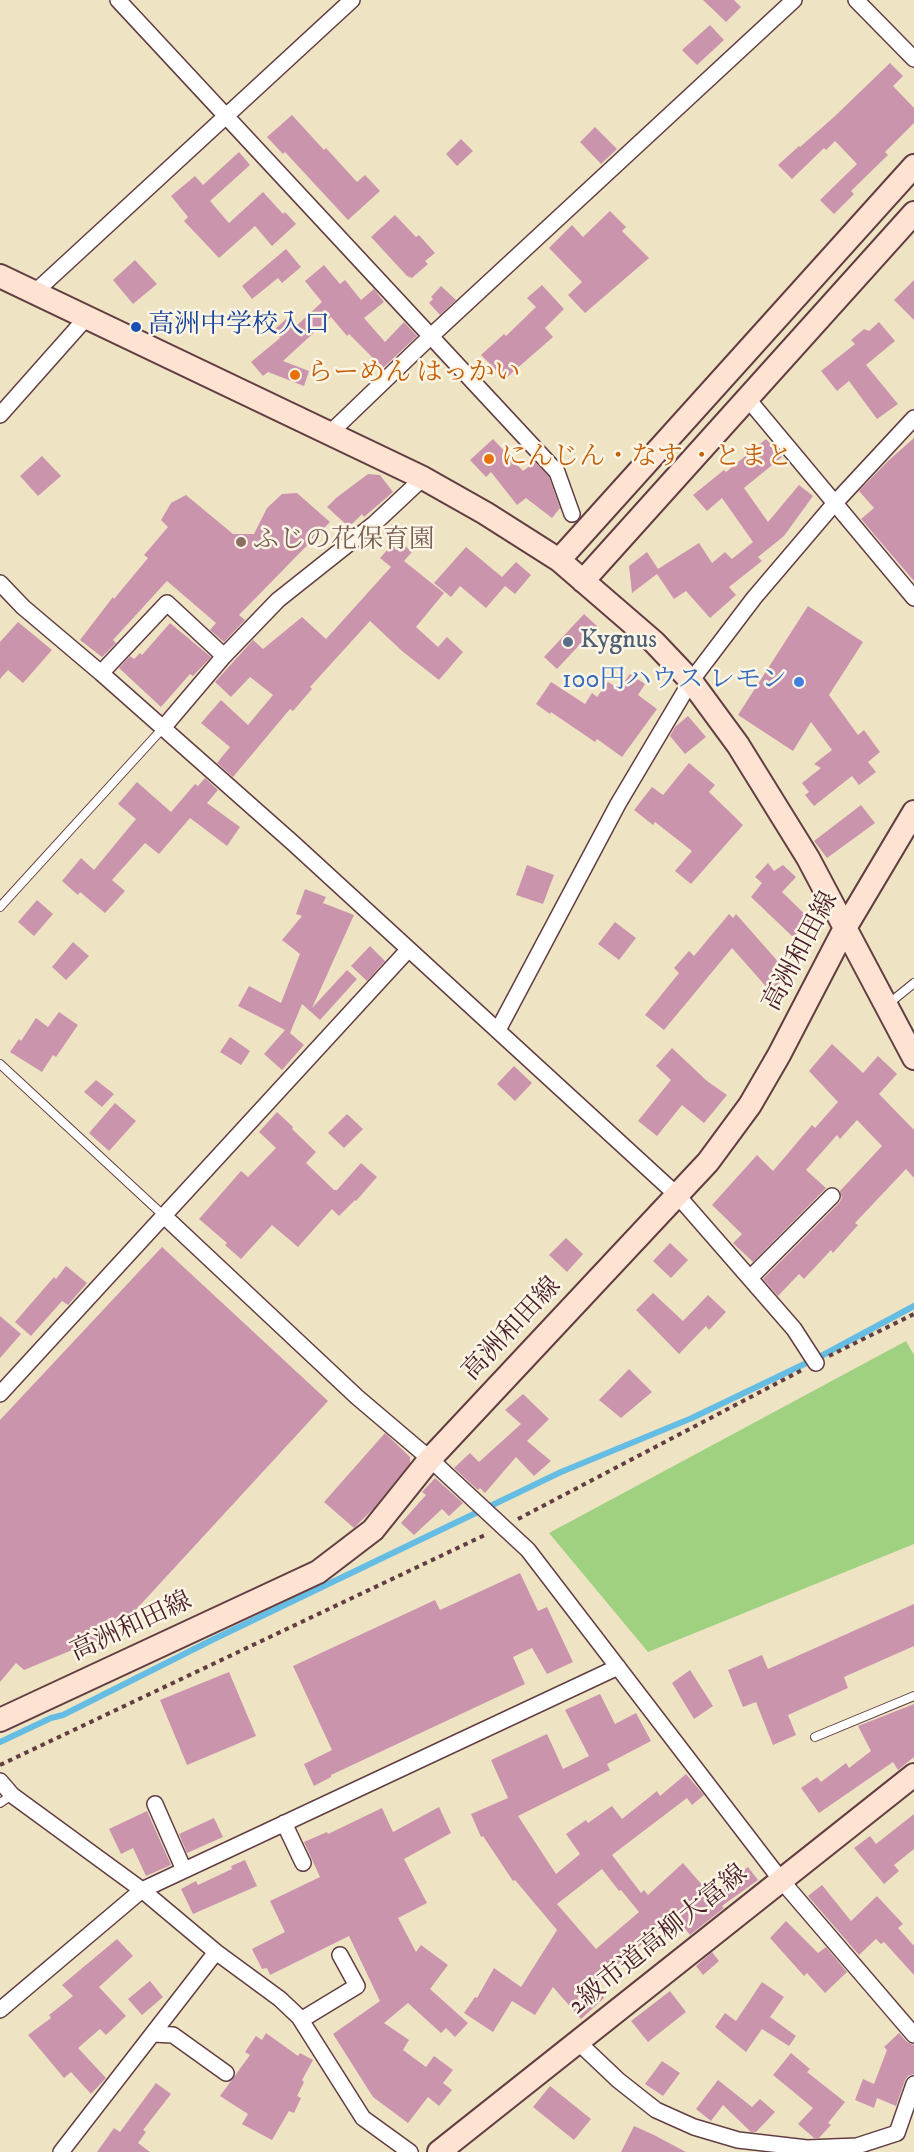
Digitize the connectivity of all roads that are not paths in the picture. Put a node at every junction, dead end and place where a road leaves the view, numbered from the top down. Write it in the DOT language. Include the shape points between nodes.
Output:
graph roads {
  1 [pos="118,0"];
  2 [pos="352,0"];
  3 [pos="794,0"];
  4 [pos="856,0"];
  5 [pos="913,56"];
  6 [pos="226,117"];
  7 [pos="914,166"];
  8 [pos="914,213"];
  9 [pos="0,276"];
  10 [pos="35,292"];
  11 [pos="87,317"];
  12 [pos="430,336"];
  13 [pos="747,398"];
  14 [pos="0,415"];
  15 [pos="914,418"];
  16 [pos="330,433"];
  17 [pos="423,478"];
  18 [pos="834,504"];
  19 [pos="572,514"];
  20 [pos="559,560"];
  21 [pos="583,581"];
  22 [pos="0,583"];
  23 [pos="914,598"];
  24 [pos="224,656"];
  25 [pos="101,673"];
  26 [pos="692,681"];
  27 [pos="163,728"];
  28 [pos="914,812"];
  29 [pos="0,907"];
  30 [pos="845,928"];
  31 [pos="408,950"];
  32 [pos="914,983"];
  33 [pos="886,1006"];
  34 [pos="498,1030"];
  35 [pos="914,1058"];
  36 [pos="0,1064"];
  37 [pos="678,1196"];
  38 [pos="832,1196"];
  39 [pos="163,1215"];
  40 [pos="750,1278"];
  41 [pos="816,1363"];
  42 [pos="0,1395"];
  43 [pos="430,1459"];
  44 [pos="618,1667"];
  45 [pos="914,1696"];
  46 [pos="0,1720"];
  47 [pos="815,1737"];
  48 [pos="914,1775"];
  49 [pos="0,1781"];
  50 [pos="6,1799"];
  51 [pos="155,1804"];
  52 [pos="284,1823"];
  53 [pos="303,1863"];
  54 [pos="184,1870"];
  55 [pos="781,1880"];
  56 [pos="142,1890"];
  57 [pos="216,1952"];
  58 [pos="340,1955"];
  59 [pos="0,2010"];
  60 [pos="301,2020"];
  61 [pos="153,2034"];
  62 [pos="914,2035"];
  63 [pos="578,2042"];
  64 [pos="225,2073"];
  65 [pos="914,2084"];
  66 [pos="61,2152"];
  67 [pos="410,2152"];
  68 [pos="439,2152"];
  1 -- 6 [label="street"];
  2 -- 6 [label="street"];
  3 -- 12 [label="street"];
  4 -- 5 [label="street"];
  6 -- 10 [label="street"];
  6 -- 12 [label="street"];
  7 -- 20 [label="street"];
  8 -- 13 [label="street"];
  9 -- 10 [label="street"];
  10 -- 11 [label="street"];
  11 -- 14 [label="street"];
  11 -- 16 [label="street"];
  12 -- 16 [label="street"];
  12 -- 19 [label="street" via="557,472"];
  13 -- 18 [label="street"];
  13 -- 21 [label="street"];
  15 -- 18 [label="street"];
  16 -- 17 [label="street"];
  17 -- 20 [label="street"];
  17 -- 24 [label="street" via="375,523 278,600"];
  18 -- 23 [label="street"];
  18 -- 26 [label="street" via="754,598"];
  20 -- 21 [label="street"];
  21 -- 26 [label="street" via="654,642"];
  22 -- 25 [label="street"];
  24 -- 25 [label="street" via="167,603"];
  24 -- 27 [label="street"];
  25 -- 27 [label="street"];
  26 -- 30 [label="street" via="738,745 808,858"];
  26 -- 34 [label="street" via="618,804"];
  27 -- 29 [label="lane"];
  27 -- 31 [label="street"];
  28 -- 30 [label="street, 高洲和田線"];
  30 -- 33 [label="street"];
  30 -- 37 [label="street, 高洲和田線" via="750,1105"];
  31 -- 34 [label="street"];
  31 -- 39 [label="street"];
  32 -- 33 [label="lane"];
  33 -- 35 [label="street"];
  34 -- 37 [label="street"];
  36 -- 39 [label="lane"];
  37 -- 40 [label="street"];
  37 -- 43 [label="street, 高洲和田線"];
  38 -- 40 [label="street"];
  39 -- 42 [label="street"];
  39 -- 43 [label="street" via="357,1397"];
  40 -- 41 [label="street" via="794,1329"];
  43 -- 44 [label="street" via="528,1550"];
  43 -- 46 [label="street, 高洲和田線" via="373,1530 318,1572"];
  44 -- 52 [label="street"];
  44 -- 55 [label="street"];
  45 -- 47 [label="lane"];
  48 -- 55 [label="street, 2級市道高柳大富線"];
  49 -- 50 [label="street"];
  50 -- 56 [label="street"];
  51 -- 54 [label="street"];
  52 -- 53 [label="street"];
  52 -- 54 [label="street"];
  54 -- 56 [label="street"];
  55 -- 62 [label="street"];
  55 -- 63 [label="street, 2級市道高柳大富線"];
  56 -- 57 [label="street"];
  56 -- 59 [label="street"];
  57 -- 60 [label="street" via="280,1999"];
  57 -- 61 [label="street"];
  58 -- 60 [label="street" via="357,1986"];
  60 -- 67 [label="street" via="363,2118"];
  61 -- 64 [label="street" via="173,2035"];
  61 -- 66 [label="street"];
  63 -- 65 [label="street" via="656,2110 738,2140 807,2148 857,2146 897,2133"];
  63 -- 68 [label="street, 2級市道高柳大富線"];
}
